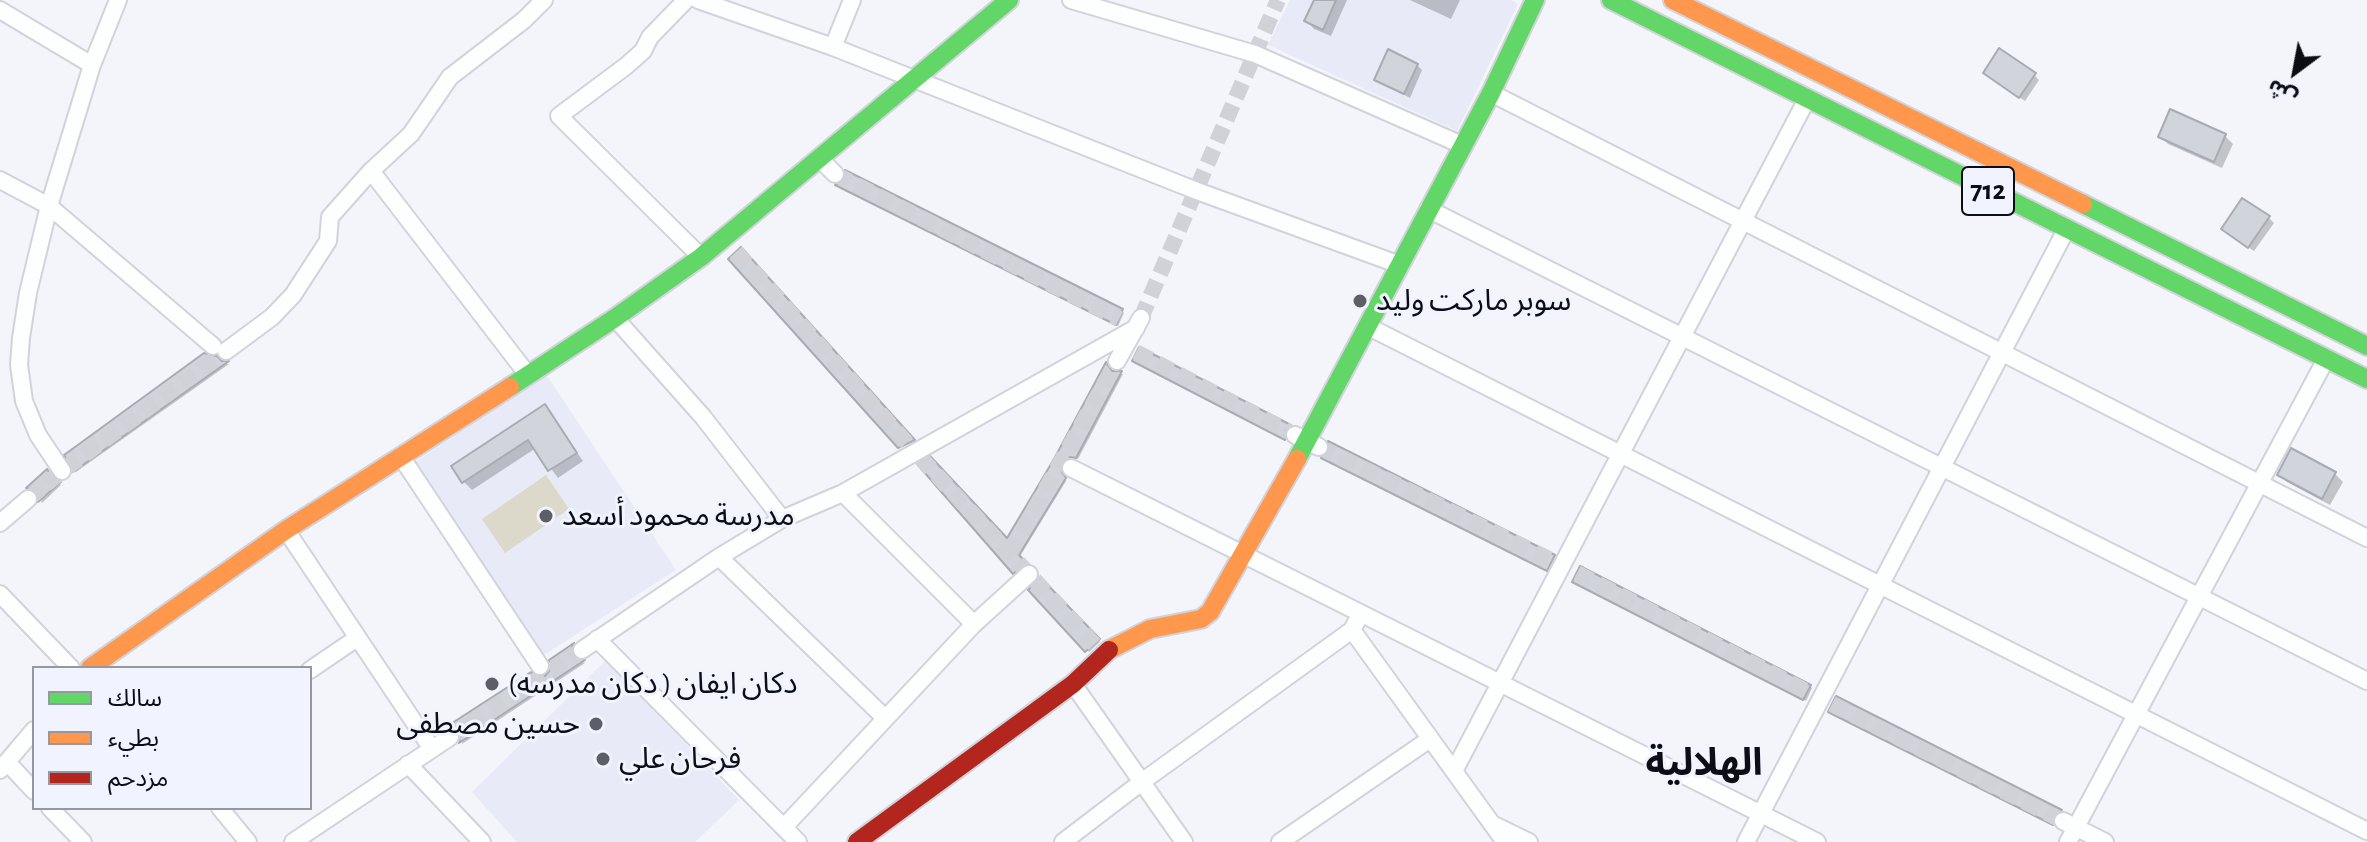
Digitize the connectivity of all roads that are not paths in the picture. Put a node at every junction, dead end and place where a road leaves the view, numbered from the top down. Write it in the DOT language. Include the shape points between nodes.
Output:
graph roads {
  1 [pos="118,0"];
  2 [pos="544,0"];
  3 [pos="686,0"];
  4 [pos="698,0"];
  5 [pos="852,0"];
  6 [pos="1009,0"];
  7 [pos="1071,0"];
  8 [pos="1535,0"];
  9 [pos="1611,0"];
  10 [pos="1673,0"];
  11 [pos="0,10"];
  12 [pos="833,47"];
  13 [pos="92,65"];
  14 [pos="914,81"];
  15 [pos="1491,93"];
  16 [pos="1807,99"];
  17 [pos="1462,145"];
  18 [pos="820,159"];
  19 [pos="371,171"];
  20 [pos="835,174"];
  21 [pos="0,180"];
  22 [pos="49,206"];
  23 [pos="1428,209"];
  24 [pos="1744,222"];
  25 [pos="2066,230"];
  26 [pos="701,257"];
  27 [pos="1400,265"];
  28 [pos="615,318"];
  29 [pos="1119,319"];
  30 [pos="1139,323"];
  31 [pos="1369,327"];
  32 [pos="1684,338"];
  33 [pos="2367,346"];
  34 [pos="1126,353"];
  35 [pos="2002,353"];
  36 [pos="2326,359"];
  37 [pos="528,375"];
  38 [pos="2367,379"];
  39 [pos="1622,455"];
  40 [pos="402,458"];
  41 [pos="1942,467"];
  42 [pos="1071,468"];
  43 [pos="62,471"];
  44 [pos="2259,483"];
  45 [pos="843,493"];
  46 [pos="28,499"];
  47 [pos="782,519"];
  48 [pos="0,523"];
  49 [pos="286,530"];
  50 [pos="2367,538"];
  51 [pos="1244,556"];
  52 [pos="719,557"];
  53 [pos="1029,574"];
  54 [pos="1880,585"];
  55 [pos="0,594"];
  56 [pos="2199,597"];
  57 [pos="1356,622"];
  58 [pos="974,624"];
  59 [pos="357,638"];
  60 [pos="597,639"];
  61 [pos="582,650"];
  62 [pos="102,664"];
  63 [pos="69,666"];
  64 [pos="540,666"];
  65 [pos="312,669"];
  66 [pos="2367,681"];
  67 [pos="1073,684"];
  68 [pos="1502,684"];
  69 [pos="2136,714"];
  70 [pos="885,718"];
  71 [pos="32,732"];
  72 [pos="450,737"];
  73 [pos="1430,739"];
  74 [pos="432,749"];
  75 [pos="408,764"];
  76 [pos="2,766"];
  77 [pos="1454,771"];
  78 [pos="1143,781"];
  79 [pos="32,789"];
  80 [pos="52,810"];
  81 [pos="222,810"];
  82 [pos="1761,814"];
  83 [pos="1491,823"];
  84 [pos="785,826"];
  85 [pos="2069,830"];
  86 [pos="2367,831"];
  87 [pos="83,842"];
  88 [pos="248,842"];
  89 [pos="293,842"];
  90 [pos="482,842"];
  91 [pos="798,842"];
  92 [pos="857,842"];
  93 [pos="1063,842"];
  94 [pos="1184,842"];
  95 [pos="1280,842"];
  96 [pos="1505,842"];
  97 [pos="1529,842"];
  98 [pos="1746,842"];
  99 [pos="1817,842"];
  100 [pos="2105,842"];
  1 -- 13 [label="street"];
  2 -- 19 [label="street" via="450,77 411,134"];
  3 -- 26 [label="street" via="643,51 559,116"];
  4 -- 12 [label="street"];
  5 -- 12 [label="street"];
  6 -- 14 [label="street"];
  7 -- 17 [label="street" via="1255,54"];
  8 -- 15 [label="street"];
  9 -- 16 [label="street, 712"];
  10 -- 33 [label="street, 712"];
  11 -- 13 [label="street"];
  12 -- 14 [label="street"];
  13 -- 22 [label="street"];
  14 -- 18 [label="street"];
  14 -- 27 [label="street"];
  15 -- 17 [label="street"];
  15 -- 24 [label="street"];
  16 -- 24 [label="street"];
  16 -- 25 [label="street, 712"];
  17 -- 23 [label="street"];
  18 -- 20 [label="street"];
  18 -- 26 [label="street" via="730,245"];
  19 -- 22 [label="street" via="330,217 328,241 293,295 272,317 219,349"];
  19 -- 37 [label="street"];
  21 -- 22 [label="street"];
  22 -- 43 [label="street" via="28,293 19,365 31,420"];
  23 -- 27 [label="street"];
  23 -- 32 [label="street"];
  24 -- 32 [label="street"];
  24 -- 35 [label="street"];
  25 -- 35 [label="street"];
  25 -- 36 [label="street, 712"];
  26 -- 28 [label="street"];
  27 -- 31 [label="street"];
  28 -- 37 [label="street"];
  28 -- 47 [label="street" via="703,417"];
  29 -- 30 [label="street"];
  30 -- 34 [label="street"];
  30 -- 45 [label="street"];
  31 -- 39 [label="street"];
  31 -- 51 [label="street"];
  32 -- 39 [label="street"];
  32 -- 41 [label="street"];
  35 -- 41 [label="street"];
  35 -- 44 [label="street"];
  36 -- 38 [label="street, 712"];
  36 -- 44 [label="street"];
  37 -- 40 [label="street"];
  39 -- 54 [label="street"];
  39 -- 68 [label="street"];
  40 -- 49 [label="street"];
  40 -- 64 [label="street"];
  41 -- 54 [label="street"];
  41 -- 56 [label="street"];
  42 -- 51 [label="street"];
  44 -- 50 [label="street"];
  44 -- 56 [label="street"];
  45 -- 47 [label="street"];
  45 -- 58 [label="street"];
  46 -- 48 [label="street"];
  47 -- 52 [label="street"];
  49 -- 59 [label="street"];
  49 -- 62 [label="street"];
  51 -- 57 [label="street"];
  51 -- 67 [label="street" via="1201,619 1150,629 1099,650"];
  52 -- 60 [label="street"];
  52 -- 70 [label="street"];
  53 -- 58 [label="street"];
  54 -- 69 [label="street"];
  54 -- 82 [label="street"];
  55 -- 63 [label="street"];
  56 -- 66 [label="street"];
  56 -- 69 [label="street"];
  57 -- 68 [label="street"];
  57 -- 73 [label="street"];
  57 -- 78 [label="street"];
  58 -- 70 [label="street"];
  59 -- 65 [label="street"];
  59 -- 74 [label="street"];
  60 -- 61 [label="street"];
  60 -- 84 [label="street"];
  67 -- 78 [label="street"];
  67 -- 92 [label="street"];
  68 -- 77 [label="street"];
  68 -- 82 [label="street"];
  69 -- 85 [label="street"];
  69 -- 86 [label="street"];
  70 -- 84 [label="street"];
  71 -- 76 [label="street"];
  72 -- 74 [label="street"];
  73 -- 77 [label="street"];
  73 -- 95 [label="street"];
  74 -- 75 [label="street"];
  75 -- 89 [label="street"];
  75 -- 90 [label="street"];
  76 -- 79 [label="street"];
  77 -- 83 [label="street"];
  78 -- 93 [label="street"];
  78 -- 94 [label="street"];
  80 -- 87 [label="street"];
  81 -- 88 [label="street"];
  82 -- 98 [label="street"];
  82 -- 99 [label="street"];
  83 -- 96 [label="street"];
  83 -- 97 [label="street"];
  84 -- 91 [label="street"];
  85 -- 100 [label="street"];
}
